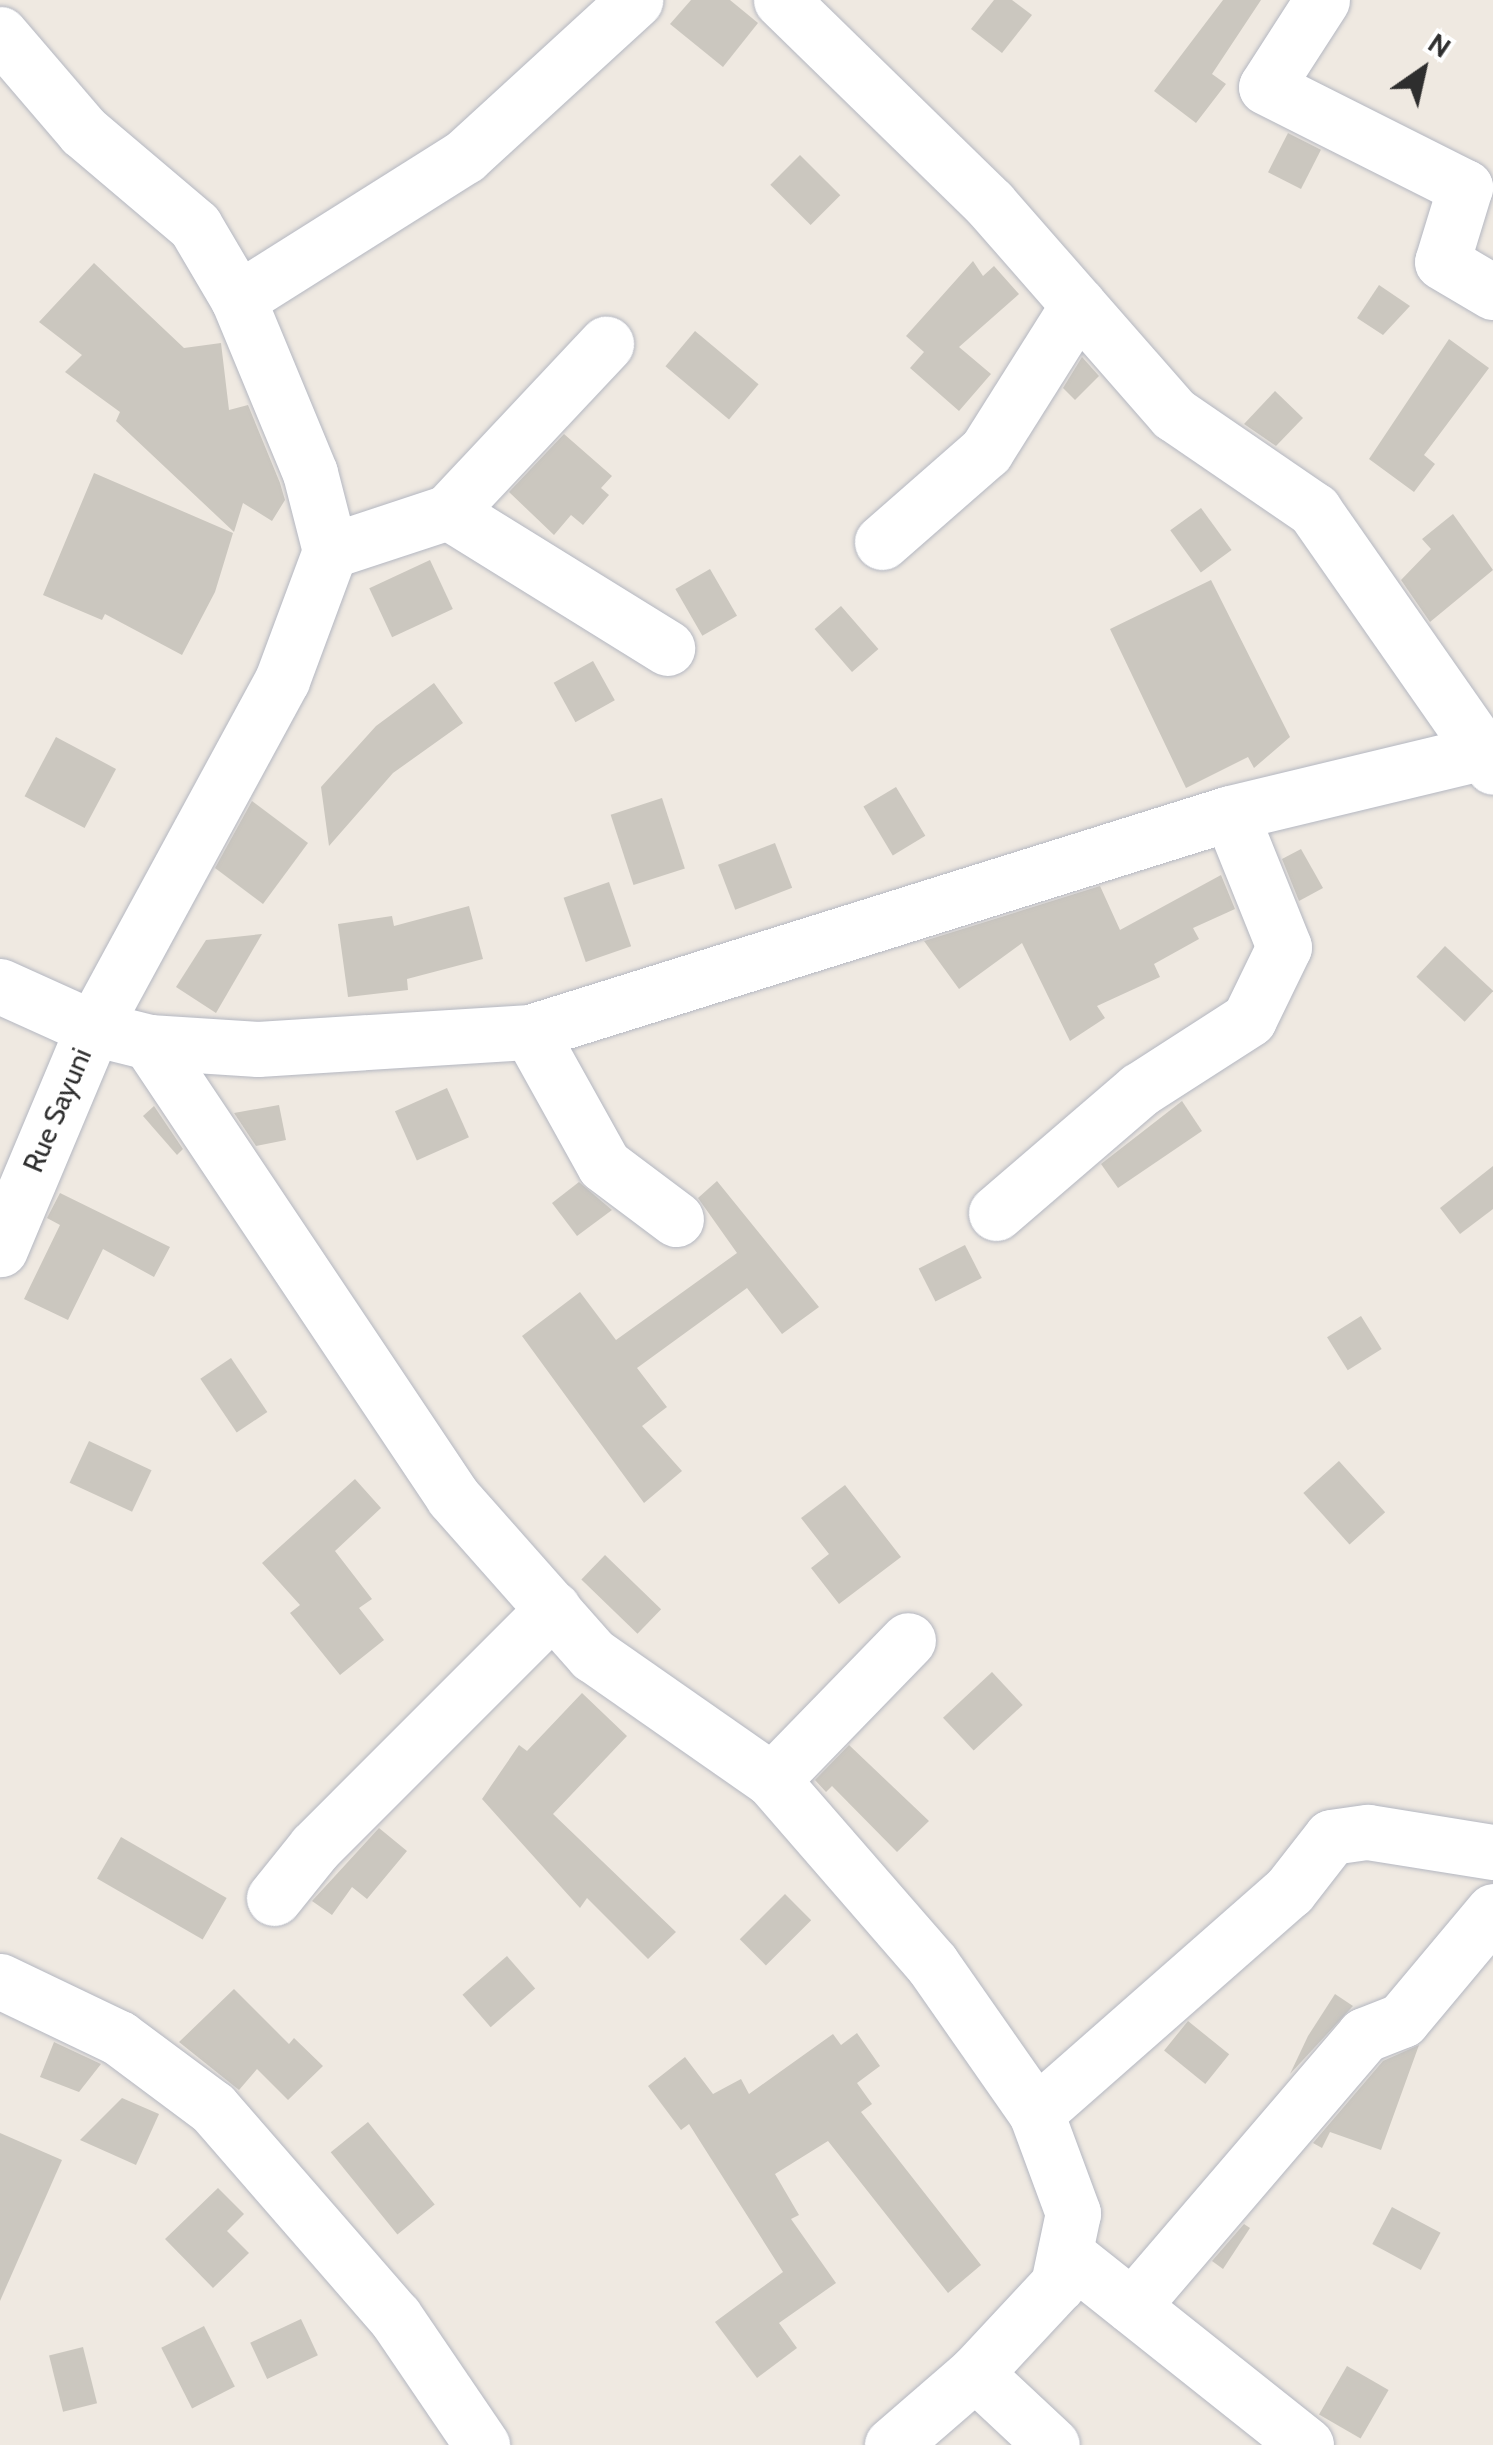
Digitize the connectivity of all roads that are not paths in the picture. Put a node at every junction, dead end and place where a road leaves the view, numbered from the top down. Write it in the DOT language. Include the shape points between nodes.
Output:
graph roads {
  1 [pos="635,0"];
  2 [pos="781,0"];
  3 [pos="1322,0"];
  4 [pos="0,34"];
  5 [pos="1479,178"];
  6 [pos="1493,292"];
  7 [pos="238,299"];
  8 [pos="1078,305"];
  9 [pos="606,344"];
  10 [pos="448,512"];
  11 [pos="882,542"];
  12 [pos="330,552"];
  13 [pos="667,648"];
  14 [pos="1491,757"];
  15 [pos="1230,813"];
  16 [pos="0,986"];
  17 [pos="92,1028"];
  18 [pos="530,1032"];
  19 [pos="149,1042"];
  20 [pos="996,1213"];
  21 [pos="676,1219"];
  22 [pos="0,1249"];
  23 [pos="553,1608"];
  24 [pos="908,1640"];
  25 [pos="772,1780"];
  26 [pos="1493,1852"];
  27 [pos="274,1898"];
  28 [pos="1493,1912"];
  29 [pos="0,1980"];
  30 [pos="1036,2113"];
  31 [pos="1065,2253"];
  32 [pos="1132,2306"];
  33 [pos="975,2373"];
  34 [pos="482,2445"];
  35 [pos="892,2445"];
  36 [pos="1052,2445"];
  37 [pos="1306,2445"];
  1 -- 7 [label="street" via="465,156"];
  2 -- 8 [label="street" via="990,204"];
  3 -- 5 [label="street" via="1266,87"];
  4 -- 7 [label="street" via="82,131 196,226"];
  5 -- 6 [label="street" via="1442,262"];
  7 -- 12 [label="street" via="310,474"];
  8 -- 11 [label="street" via="986,451"];
  8 -- 14 [label="street" via="1174,414 1314,510"];
  9 -- 10 [label="street"];
  10 -- 12 [label="street"];
  10 -- 13 [label="street"];
  12 -- 17 [label="street, Rue Sayuni" via="282,680"];
  14 -- 15 [label="street"];
  15 -- 18 [label="street"];
  15 -- 20 [label="street" via="1284,948 1249,1019 1139,1090"];
  16 -- 17 [label="street"];
  17 -- 19 [label="street"];
  17 -- 22 [label="street, Rue Sayuni"];
  18 -- 19 [label="street" via="258,1048"];
  18 -- 21 [label="street" via="604,1164"];
  19 -- 23 [label="street" via="453,1497"];
  23 -- 25 [label="street" via="593,1655"];
  23 -- 27 [label="street" via="315,1846"];
  24 -- 25 [label="street"];
  25 -- 30 [label="street" via="932,1964"];
  26 -- 30 [label="street" via="1368,1832 1331,1837 1290,1891"];
  28 -- 32 [label="street" via="1402,2020 1364,2035"];
  29 -- 34 [label="street" via="119,2038 214,2108 395,2317"];
  30 -- 31 [label="street" via="1074,2212"];
  31 -- 32 [label="street"];
  31 -- 33 [label="street" via="1058,2284"];
  32 -- 37 [label="street"];
  33 -- 35 [label="street"];
  33 -- 36 [label="street"];
}
